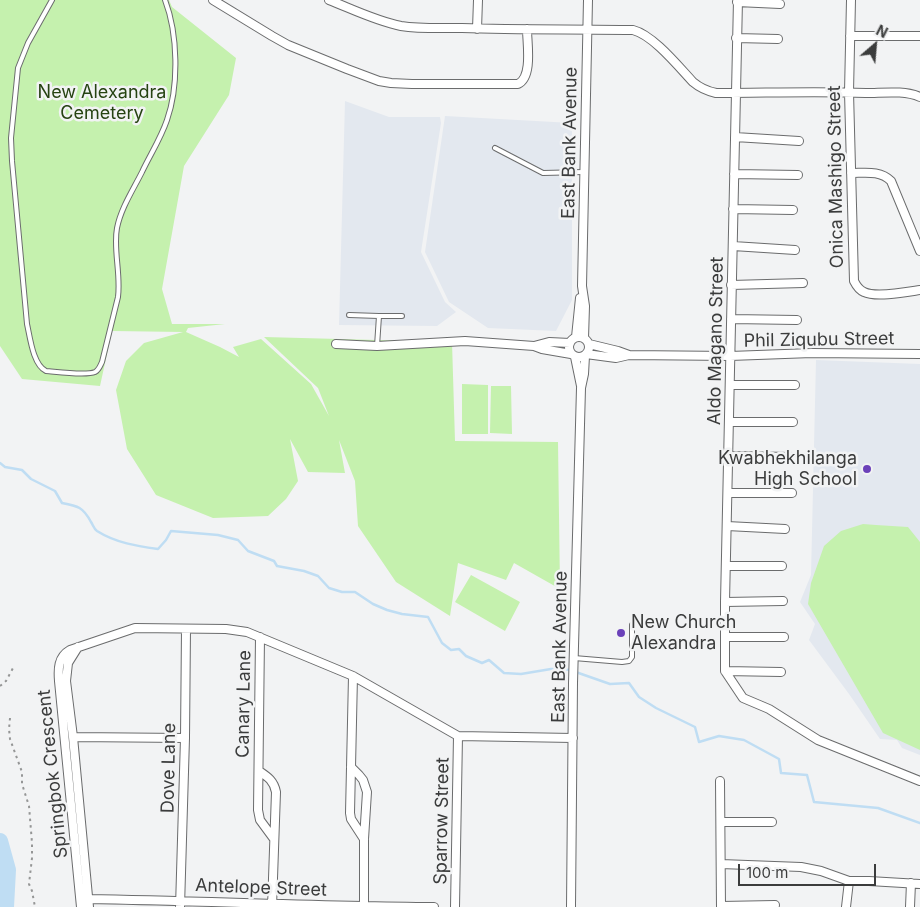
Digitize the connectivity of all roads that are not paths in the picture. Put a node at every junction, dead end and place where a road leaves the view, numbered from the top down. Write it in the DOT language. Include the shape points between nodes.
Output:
graph roads {
  1 [pos="52,0"];
  2 [pos="165,0"];
  3 [pos="213,0"];
  4 [pos="329,0"];
  5 [pos="356,0"];
  6 [pos="478,0"];
  7 [pos="588,0"];
  8 [pos="851,0"];
  9 [pos="738,1"];
  10 [pos="780,4"];
  11 [pos="352,9"];
  12 [pos="477,29"];
  13 [pos="527,29"];
  14 [pos="587,29"];
  15 [pos="850,36"];
  16 [pos="920,36"];
  17 [pos="736,38"];
  18 [pos="778,39"];
  19 [pos="849,92"];
  20 [pos="736,93"];
  21 [pos="920,96"];
  22 [pos="735,138"];
  23 [pos="799,141"];
  24 [pos="495,148"];
  25 [pos="584,172"];
  26 [pos="851,173"];
  27 [pos="734,174"];
  28 [pos="798,176"];
  29 [pos="733,209"];
  30 [pos="793,210"];
  31 [pos="733,246"];
  32 [pos="795,250"];
  33 [pos="920,251"];
  34 [pos="803,283"];
  35 [pos="731,285"];
  36 [pos="920,290"];
  37 [pos="349,315"];
  38 [pos="379,316"];
  39 [pos="402,316"];
  40 [pos="731,319"];
  41 [pos="797,320"];
  42 [pos="580,341"];
  43 [pos="336,344"];
  44 [pos="377,346"];
  45 [pos="534,346"];
  46 [pos="920,354"];
  47 [pos="573,355"];
  48 [pos="586,355"];
  49 [pos="629,355"];
  50 [pos="730,356"];
  51 [pos="730,385"];
  52 [pos="795,385"];
  53 [pos="581,388"];
  54 [pos="729,422"];
  55 [pos="793,422"];
  56 [pos="728,456"];
  57 [pos="794,457"];
  58 [pos="728,493"];
  59 [pos="792,493"];
  60 [pos="727,526"];
  61 [pos="785,529"];
  62 [pos="726,566"];
  63 [pos="782,566"];
  64 [pos="783,601"];
  65 [pos="725,602"];
  66 [pos="632,625"];
  67 [pos="186,629"];
  68 [pos="784,636"];
  69 [pos="726,637"];
  70 [pos="260,638"];
  71 [pos="78,648"];
  72 [pos="574,661"];
  73 [pos="725,671"];
  74 [pos="781,672"];
  75 [pos="353,676"];
  76 [pos="458,736"];
  77 [pos="72,737"];
  78 [pos="185,738"];
  79 [pos="573,738"];
  80 [pos="351,767"];
  81 [pos="259,771"];
  82 [pos="720,781"];
  83 [pos="920,781"];
  84 [pos="721,822"];
  85 [pos="772,822"];
  86 [pos="274,839"];
  87 [pos="364,839"];
  88 [pos="721,864"];
  89 [pos="849,882"];
  90 [pos="911,883"];
  91 [pos="920,884"];
  92 [pos="88,903"];
  93 [pos="180,904"];
  94 [pos="272,905"];
  95 [pos="775,905"];
  96 [pos="721,906"];
  97 [pos="81,907"];
  98 [pos="364,907"];
  99 [pos="434,907"];
  100 [pos="455,907"];
  101 [pos="571,907"];
  102 [pos="846,907"];
  103 [pos="910,907"];
  1 -- 2 [label="lane" via="18,68 11,149 30,341 42,369 77,373 95,372 102,362 118,297 118,228 170,108 175,47"];
  3 -- 13 [label="street" via="288,45 364,76 401,84 518,84 527,73"];
  4 -- 11 [label="street"];
  5 -- 11 [label="street"];
  6 -- 12 [label="street"];
  7 -- 14 [label="street, East Bank Avenue"];
  8 -- 15 [label="street, Onica Mashigo Street"];
  9 -- 10 [label="street"];
  9 -- 17 [label="street, Aldo Magano Street"];
  11 -- 12 [label="street" via="408,27"];
  12 -- 13 [label="street"];
  13 -- 14 [label="street"];
  14 -- 20 [label="street" via="633,30 643,34 701,88 708,92"];
  14 -- 25 [label="street, East Bank Avenue"];
  15 -- 16 [label="street"];
  15 -- 19 [label="street, Onica Mashigo Street"];
  17 -- 18 [label="street"];
  17 -- 20 [label="street, Aldo Magano Street"];
  19 -- 20 [label="street"];
  19 -- 21 [label="street"];
  19 -- 26 [label="street, Onica Mashigo Street"];
  20 -- 22 [label="street, Aldo Magano Street"];
  22 -- 23 [label="street"];
  22 -- 27 [label="street, Aldo Magano Street"];
  24 -- 25 [label="lane" via="541,172"];
  25 -- 42 [label="street, East Bank Avenue"];
  26 -- 33 [label="street" via="876,173 887,177"];
  26 -- 36 [label="street, Onica Mashigo Street" via="853,272 857,286 872,294"];
  27 -- 28 [label="street"];
  27 -- 29 [label="street, Aldo Magano Street"];
  29 -- 30 [label="street"];
  29 -- 31 [label="street, Aldo Magano Street"];
  31 -- 32 [label="street"];
  31 -- 35 [label="street, Aldo Magano Street"];
  34 -- 35 [label="street"];
  35 -- 40 [label="street, Aldo Magano Street"];
  37 -- 38 [label="lane"];
  38 -- 39 [label="lane"];
  38 -- 44 [label="lane"];
  40 -- 41 [label="street"];
  40 -- 50 [label="street, Aldo Magano Street"];
  42 -- 45 [label="street, Phil Ziqubu Street"];
  42 -- 47 [label="street, East Bank Avenue" via="569,346"];
  42 -- 48 [label="street, East Bank Avenue" via="588,352"];
  42 -- 49 [label="street, Phil Ziqubu Street"];
  43 -- 44 [label="street"];
  44 -- 45 [label="street" via="465,341"];
  45 -- 47 [label="street, Phil Ziqubu Street"];
  46 -- 50 [label="street, Phil Ziqubu Street"];
  47 -- 48 [label="street, Phil Ziqubu Street"];
  47 -- 53 [label="street, East Bank Avenue"];
  48 -- 49 [label="street, Phil Ziqubu Street" via="616,358"];
  48 -- 53 [label="street, East Bank Avenue"];
  49 -- 50 [label="street, Phil Ziqubu Street"];
  50 -- 51 [label="street, Aldo Magano Street"];
  51 -- 52 [label="street"];
  51 -- 54 [label="street, Aldo Magano Street"];
  53 -- 72 [label="street, East Bank Avenue"];
  54 -- 55 [label="street"];
  54 -- 56 [label="street, Aldo Magano Street"];
  56 -- 57 [label="street"];
  56 -- 58 [label="street, Aldo Magano Street"];
  58 -- 59 [label="street"];
  58 -- 60 [label="street, Aldo Magano Street"];
  60 -- 61 [label="street"];
  60 -- 62 [label="street, Aldo Magano Street"];
  62 -- 63 [label="street"];
  62 -- 65 [label="street, Aldo Magano Street"];
  64 -- 65 [label="street"];
  65 -- 69 [label="street, Aldo Magano Street"];
  66 -- 72 [label="lane" via="632,657 629,660"];
  67 -- 70 [label="street, Springbok Crescent" via="238,630"];
  67 -- 71 [label="street, Springbok Crescent" via="135,628"];
  67 -- 78 [label="street, Dove Lane"];
  68 -- 69 [label="street"];
  69 -- 73 [label="street, Aldo Magano Street"];
  70 -- 75 [label="street, Springbok Crescent"];
  70 -- 81 [label="street, Canary Lane"];
  71 -- 77 [label="street, Springbok Crescent" via="66,672"];
  71 -- 97 [label="street, Springbok Crescent" via="63,656 58,671"];
  72 -- 79 [label="street, East Bank Avenue"];
  73 -- 74 [label="street"];
  73 -- 83 [label="street" via="743,698 769,709 818,740"];
  75 -- 76 [label="street, Springbok Crescent"];
  75 -- 80 [label="street"];
  76 -- 79 [label="street, Springbok Crescent"];
  76 -- 100 [label="street, Sparrow Street"];
  77 -- 78 [label="street"];
  77 -- 92 [label="street, Springbok Crescent"];
  78 -- 93 [label="street, Dove Lane"];
  79 -- 101 [label="street, East Bank Avenue"];
  80 -- 87 [label="street" via="350,816"];
  80 -- 87 [label="street" via="366,786"];
  81 -- 86 [label="street, Canary Lane" via="258,815"];
  81 -- 86 [label="street, Canary Lane" via="271,780 276,792"];
  82 -- 84 [label="street"];
  84 -- 85 [label="street"];
  84 -- 88 [label="street"];
  86 -- 94 [label="street, Canary Lane"];
  87 -- 98 [label="street"];
  88 -- 89 [label="street" via="801,867"];
  88 -- 96 [label="street"];
  89 -- 90 [label="street"];
  89 -- 102 [label="street"];
  90 -- 91 [label="street"];
  90 -- 103 [label="street"];
  92 -- 93 [label="street, Antelope Street"];
  93 -- 94 [label="street, Antelope Street"];
  94 -- 98 [label="street, Antelope Street"];
  95 -- 96 [label="street"];
  98 -- 99 [label="street, Antelope Street"];
}
